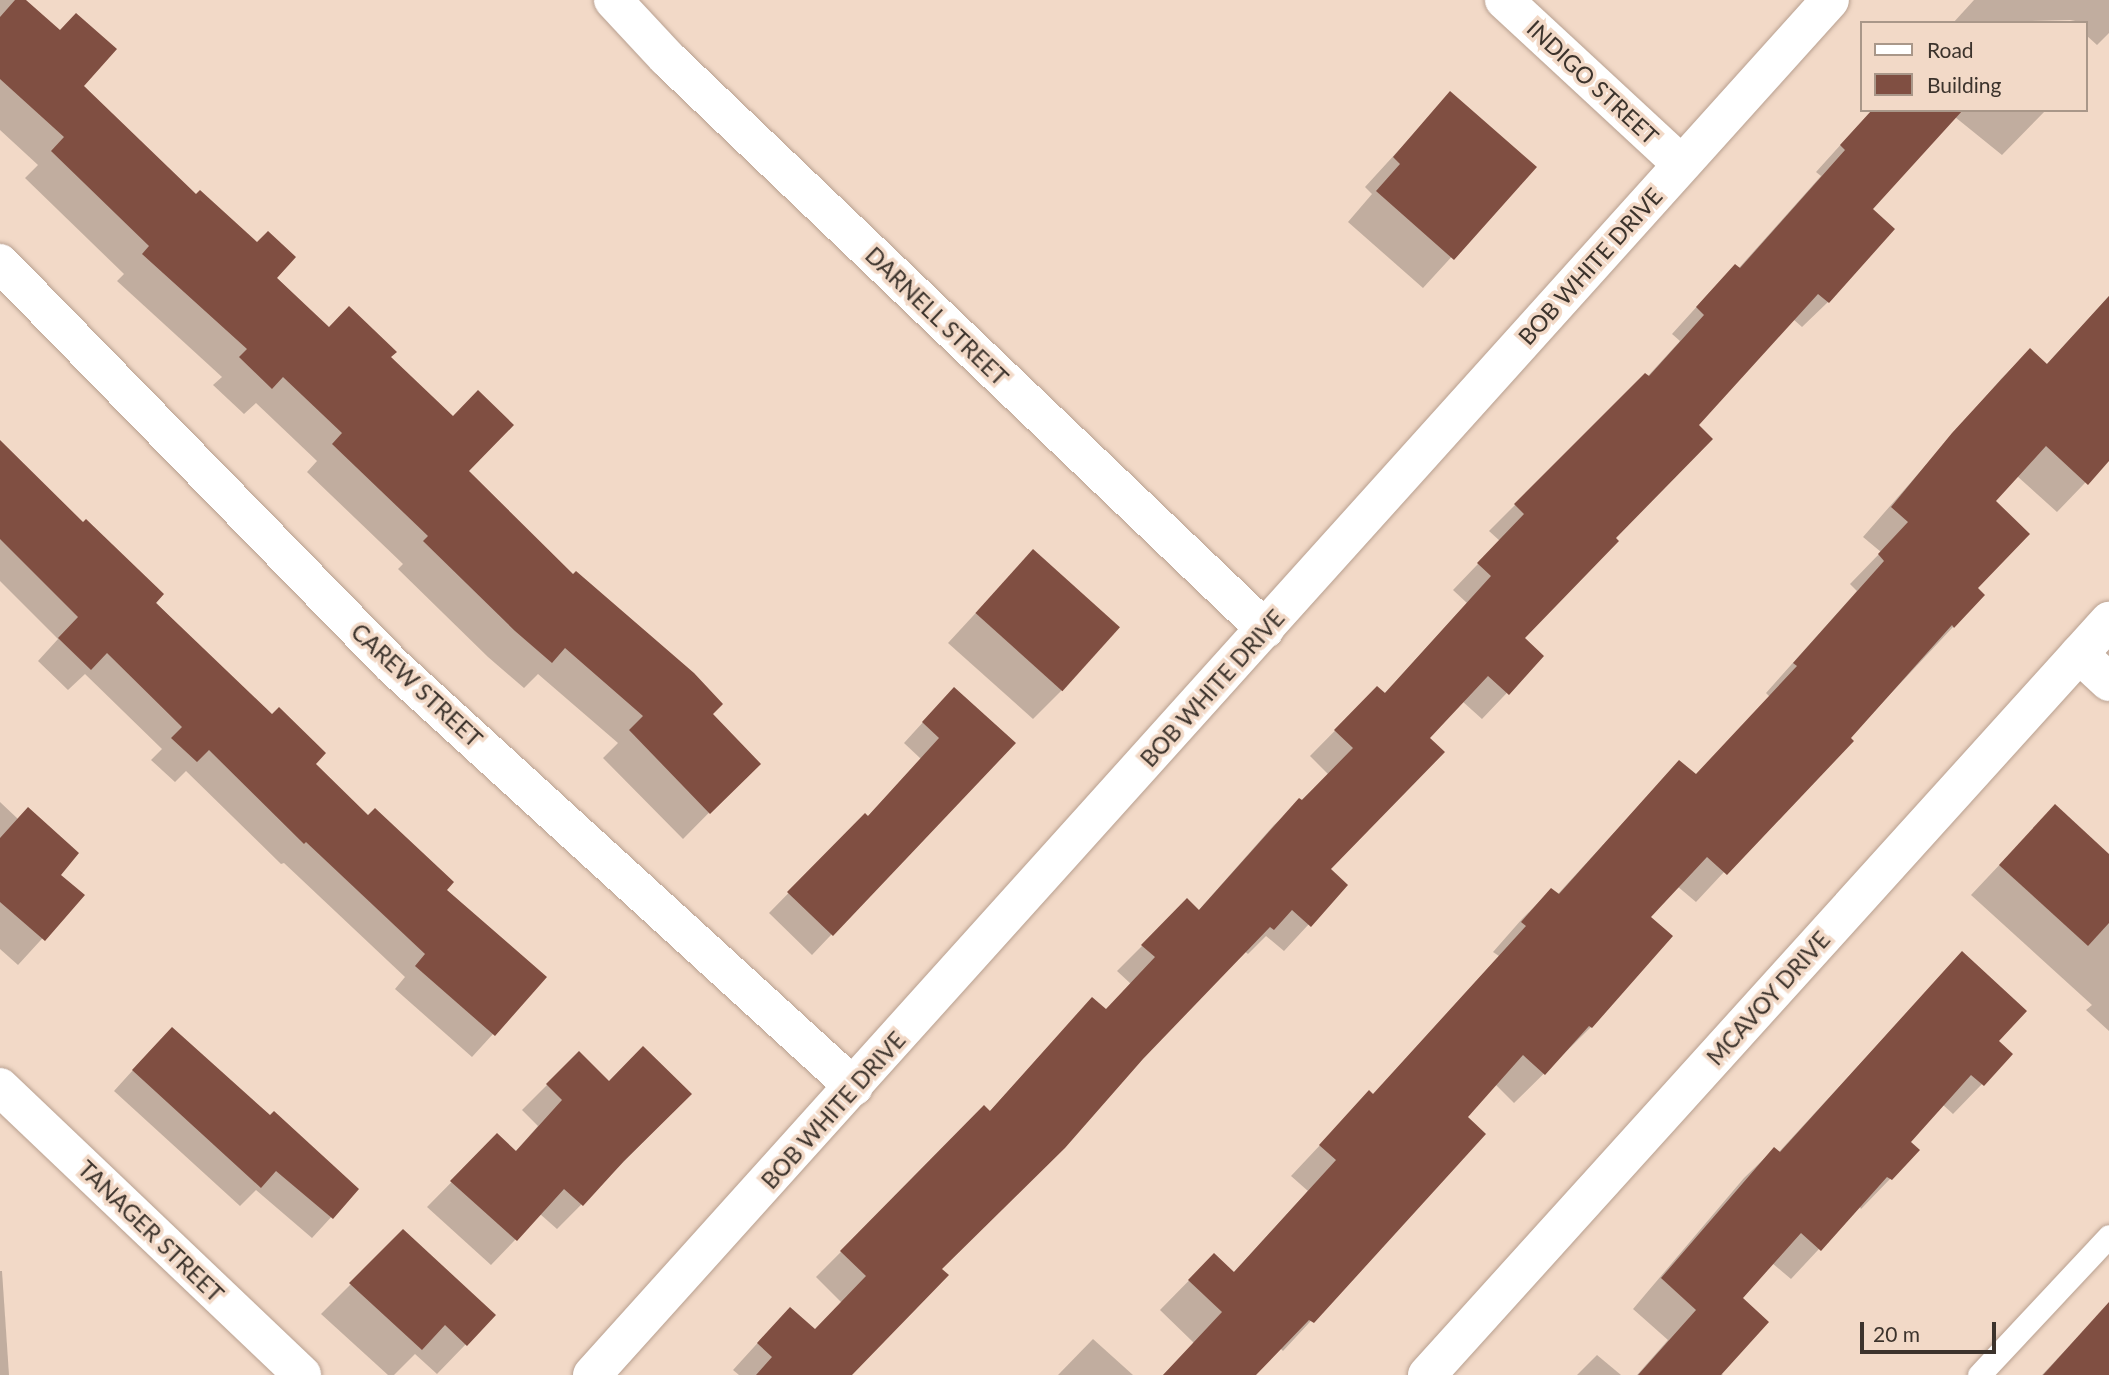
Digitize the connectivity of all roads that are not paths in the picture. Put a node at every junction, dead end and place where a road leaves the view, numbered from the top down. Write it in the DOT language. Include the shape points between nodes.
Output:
graph roads {
  1 [pos="613,0"];
  2 [pos="1504,0"];
  3 [pos="1830,0"];
  4 [pos="1681,164"];
  5 [pos="0,263"];
  6 [pos="2109,621"];
  7 [pos="1265,629"];
  8 [pos="2079,654"];
  9 [pos="2109,682"];
  10 [pos="0,1087"];
  11 [pos="854,1087"];
  12 [pos="2109,1236"];
  13 [pos="302,1375"];
  14 [pos="592,1375"];
  15 [pos="1427,1375"];
  16 [pos="1979,1375"];
  1 -- 7 [label="street, DARNELL STREET" via="667,58"];
  2 -- 4 [label="street, INDIGO STREET"];
  3 -- 4 [label="street, BOB WHITE DRIVE"];
  4 -- 7 [label="street, BOB WHITE DRIVE"];
  5 -- 11 [label="street, CAREW STREET" via="393,666"];
  6 -- 8 [label="street, MCAVOY DRIVE"];
  7 -- 11 [label="street, BOB WHITE DRIVE"];
  8 -- 9 [label="street"];
  8 -- 15 [label="street, MCAVOY DRIVE"];
  10 -- 13 [label="street, TANAGER STREET"];
  11 -- 14 [label="street, BOB WHITE DRIVE"];
  12 -- 16 [label="lane"];
}
